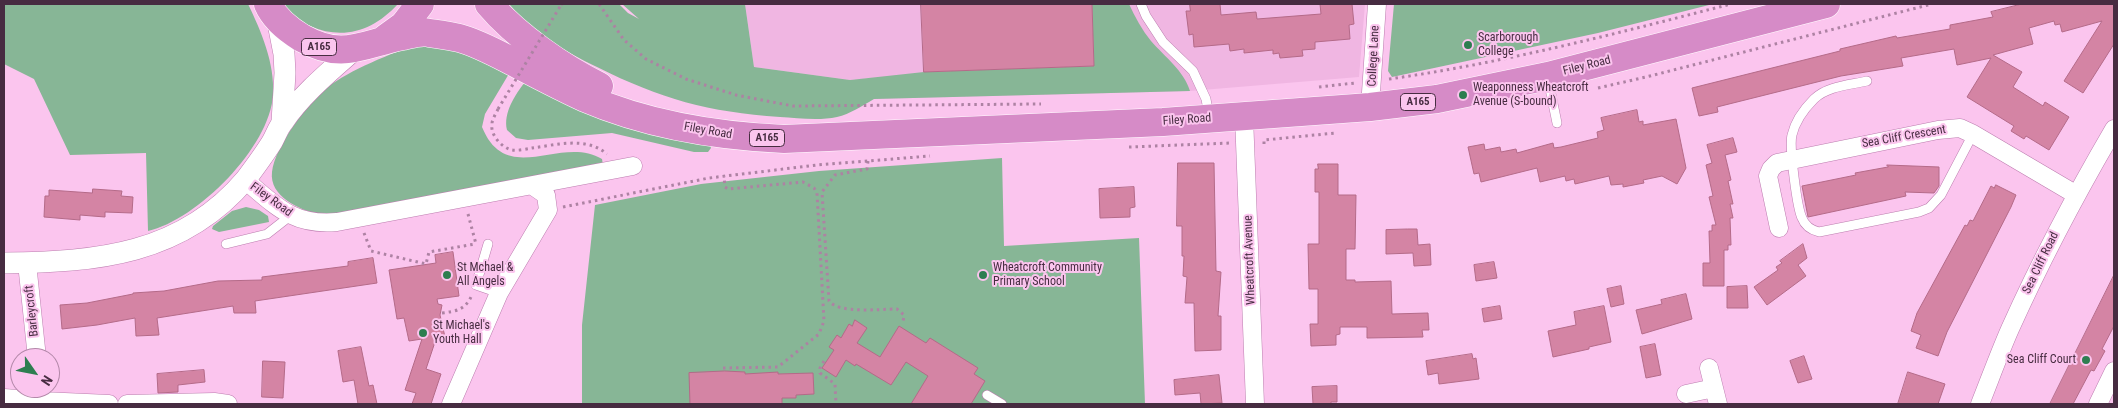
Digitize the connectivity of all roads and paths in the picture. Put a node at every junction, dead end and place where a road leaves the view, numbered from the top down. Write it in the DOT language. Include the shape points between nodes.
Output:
graph roads {
  1 [pos="420,4"];
  2 [pos="467,4"];
  3 [pos="489,4"];
  4 [pos="562,4"];
  5 [pos="599,4"];
  6 [pos="1140,4"];
  7 [pos="1377,4"];
  8 [pos="1731,4"];
  9 [pos="1826,4"];
  10 [pos="273,11"];
  11 [pos="384,39"];
  12 [pos="354,49"];
  13 [pos="1548,76"];
  14 [pos="545,79"];
  15 [pos="1867,80"];
  16 [pos="1316,87"];
  17 [pos="1372,94"];
  18 [pos="1044,104"];
  19 [pos="1244,116"];
  20 [pos="1210,119"];
  21 [pos="282,122"];
  22 [pos="1557,123"];
  23 [pos="999,128"];
  24 [pos="2114,128"];
  25 [pos="1973,134"];
  26 [pos="1231,143"];
  27 [pos="1128,148"];
  28 [pos="939,156"];
  29 [pos="868,161"];
  30 [pos="1784,161"];
  31 [pos="625,167"];
  32 [pos="724,176"];
  33 [pos="245,180"];
  34 [pos="534,186"];
  35 [pos="626,194"];
  36 [pos="2076,194"];
  37 [pos="464,197"];
  38 [pos="548,210"];
  39 [pos="290,216"];
  40 [pos="359,218"];
  41 [pos="1779,228"];
  42 [pos="226,244"];
  43 [pos="474,244"];
  44 [pos="488,244"];
  45 [pos="4,263"];
  46 [pos="27,263"];
  47 [pos="476,285"];
  48 [pos="500,292"];
  49 [pos="442,313"];
  50 [pos="903,322"];
  51 [pos="36,348"];
  52 [pos="824,360"];
  53 [pos="723,368"];
  54 [pos="1709,368"];
  55 [pos="2114,370"];
  56 [pos="1686,394"];
  57 [pos="987,395"];
  58 [pos="1716,396"];
  59 [pos="60,397"];
  60 [pos="109,404"];
  61 [pos="127,404"];
  62 [pos="228,404"];
  63 [pos="451,404"];
  64 [pos="836,404"];
  65 [pos="1002,404"];
  66 [pos="1255,404"];
  67 [pos="1980,404"];
  68 [pos="2098,404"];
  1 -- 11 [label="highway, Filey Road / A165" via="404,25"];
  2 -- 14 [label="highway, Filey Road / A165"];
  3 -- 23 [label="highway" via="504,23 570,71 596,85 622,97 724,126 795,127 936,121"];
  4 -- 31 [label="path, bridge" via="498,110 492,124 493,132 500,143 513,150 573,142 600,147"];
  5 -- 18 [label="path" via="624,40 646,59 674,74 736,95 793,106"];
  6 -- 20 [label="lane" via="1164,42 1193,71 1206,99"];
  7 -- 17 [label="street, College Lane"];
  8 -- 17 [label="path" via="1447,71"];
  9 -- 13 [label="highway, Filey Road / A165"];
  10 -- 12 [label="highway, Filey Road / A165" via="294,34 320,48"];
  10 -- 21 [label="street, Filey Road" via="284,54"];
  11 -- 12 [label="highway, Filey Road / A165"];
  11 -- 14 [label="highway, Filey Road / A165" via="424,32 460,38 493,51"];
  12 -- 21 [label="street, Filey Road" via="315,84"];
  13 -- 17 [label="highway, Filey Road / A165" via="1437,100"];
  13 -- 22 [label="lane"];
  14 -- 23 [label="highway, Filey Road / A165" via="587,99 634,115 737,137 843,137"];
  15 -- 30 [label="lane" via="1828,90 1814,99 1794,129"];
  16 -- 17 [label="path"];
  17 -- 19 [label="highway, Filey Road / A165"];
  19 -- 20 [label="highway, Filey Road / A165"];
  19 -- 66 [label="street, Wheatcroft Avenue"];
  20 -- 23 [label="highway, Filey Road / A165"];
  21 -- 33 [label="street, Filey Road"];
  24 -- 36 [label="street, Sea Cliff Road"];
  25 -- 30 [label="street, Sea Cliff Crescent" via="1960,128 1938,130"];
  25 -- 30 [label="lane" via="1941,195 1929,208 1819,232 1811,230 1801,217"];
  25 -- 36 [label="street, Sea Cliff Crescent"];
  26 -- 27 [label="path"];
  28 -- 29 [label="path"];
  29 -- 32 [label="path"];
  29 -- 50 [label="path" via="868,169 835,175 822,192 829,301 843,309 897,309 904,315"];
  30 -- 41 [label="street" via="1771,169 1768,176"];
  31 -- 34 [label="street, Filey Road"];
  31 -- 35 [label="path"];
  32 -- 35 [label="path"];
  32 -- 53 [label="path" via="728,189 803,182 814,188 817,193 824,321 819,334 778,367"];
  33 -- 39 [label="street, Filey Road"];
  33 -- 46 [label="street, Filey Road" via="197,222 153,245 111,255"];
  34 -- 37 [label="street, Filey Road"];
  34 -- 38 [label="street" via="546,195"];
  35 -- 38 [label="path"];
  36 -- 67 [label="street, Sea Cliff Road" via="2009,330"];
  37 -- 40 [label="street, Filey Road"];
  37 -- 43 [label="path"];
  38 -- 48 [label="street"];
  39 -- 40 [label="street, Filey Road" via="318,224"];
  39 -- 42 [label="lane" via="267,234"];
  40 -- 43 [label="path" via="371,251 426,264 430,252"];
  43 -- 44 [label="path"];
  44 -- 47 [label="lane"];
  45 -- 46 [label="street, Filey Road"];
  46 -- 51 [label="street, Barleycroft"];
  47 -- 48 [label="lane"];
  47 -- 49 [label="path" via="461,311"];
  48 -- 63 [label="street"];
  52 -- 64 [label="path" via="820,374 835,384"];
  54 -- 58 [label="street"];
  55 -- 68 [label="street"];
  56 -- 58 [label="street"];
  57 -- 65 [label="lane"];
  59 -- 60 [label="street"];
  61 -- 62 [label="street"];
}
